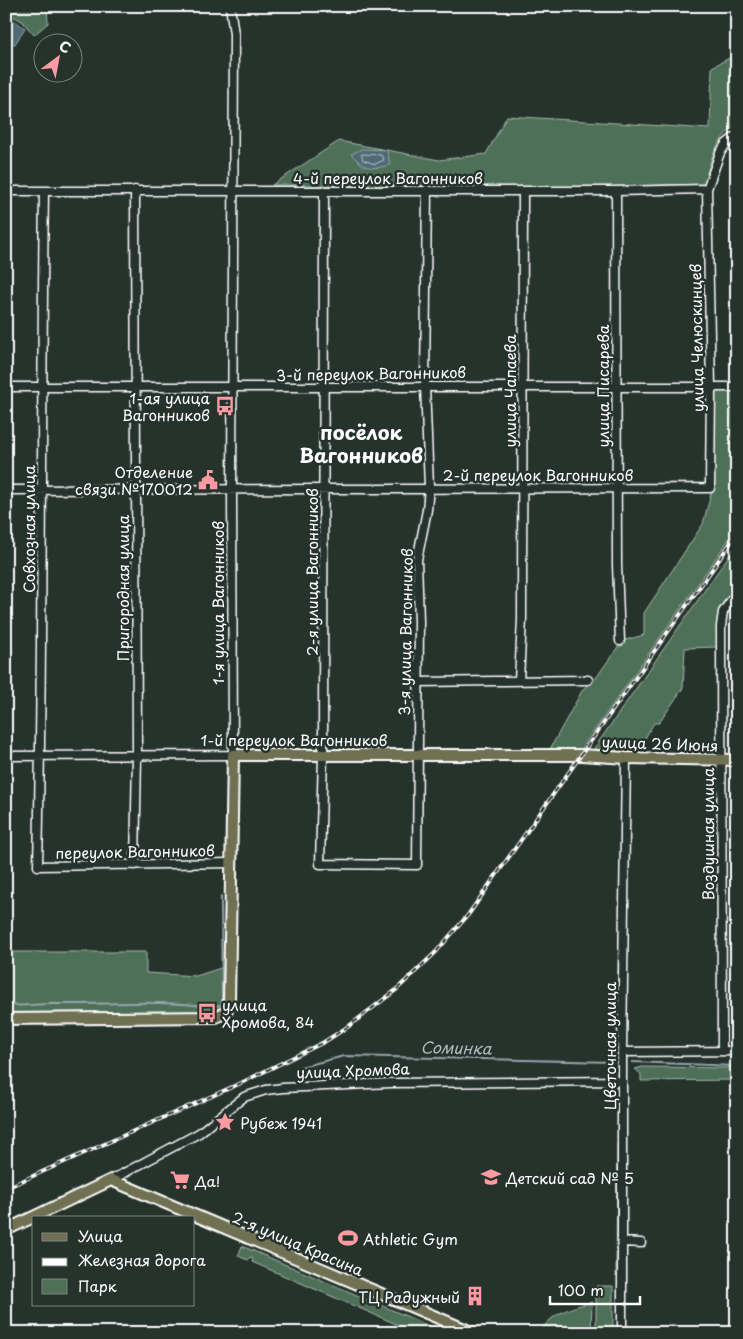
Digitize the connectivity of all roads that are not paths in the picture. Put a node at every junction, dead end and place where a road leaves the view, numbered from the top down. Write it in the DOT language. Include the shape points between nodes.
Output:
graph roads {
  1 [pos="230,6"];
  2 [pos="737,135"];
  3 [pos="707,189"];
  4 [pos="135,190"];
  5 [pos="427,190"];
  6 [pos="6,191"];
  7 [pos="44,191"];
  8 [pos="232,191"];
  9 [pos="324,191"];
  10 [pos="523,191"];
  11 [pos="616,191"];
  12 [pos="425,386"];
  13 [pos="523,386"];
  14 [pos="616,386"];
  15 [pos="6,387"];
  16 [pos="42,387"];
  17 [pos="136,387"];
  18 [pos="711,387"];
  19 [pos="737,387"];
  20 [pos="232,388"];
  21 [pos="325,389"];
  22 [pos="429,487"];
  23 [pos="135,488"];
  24 [pos="617,488"];
  25 [pos="710,488"];
  26 [pos="232,489"];
  27 [pos="522,489"];
  28 [pos="6,490"];
  29 [pos="41,490"];
  30 [pos="325,490"];
  31 [pos="737,592"];
  32 [pos="620,641"];
  33 [pos="588,680"];
  34 [pos="519,681"];
  35 [pos="418,682"];
  36 [pos="137,754"];
  37 [pos="417,754"];
  38 [pos="234,755"];
  39 [pos="324,755"];
  40 [pos="582,755"];
  41 [pos="6,756"];
  42 [pos="41,757"];
  43 [pos="626,758"];
  44 [pos="720,760"];
  45 [pos="737,760"];
  46 [pos="232,863"];
  47 [pos="320,864"];
  48 [pos="135,865"];
  49 [pos="38,866"];
  50 [pos="6,1019"];
  51 [pos="722,1050"];
  52 [pos="737,1050"];
  53 [pos="622,1052"];
  54 [pos="622,1081"];
  55 [pos="111,1180"];
  56 [pos="35,1216"];
  57 [pos="32,1218"];
  58 [pos="6,1230"];
  59 [pos="623,1242"];
  60 [pos="641,1243"];
  61 [pos="474,1333"];
  62 [pos="622,1333"];
  1 -- 8 [label="street, 1-я улица Вагонников" via="234,34"];
  2 -- 3 [label="street" via="720,153"];
  3 -- 11 [label="street, 4-й переулок Вагонников"];
  3 -- 18 [label="street, улица Челюскинцев"];
  4 -- 7 [label="street, 4-й переулок Вагонников"];
  4 -- 8 [label="street, 4-й переулок Вагонников"];
  4 -- 17 [label="street, Пригородная улица"];
  5 -- 9 [label="street, 4-й переулок Вагонников"];
  5 -- 10 [label="street, 4-й переулок Вагонников"];
  5 -- 12 [label="street, 3-я улица Вагонников"];
  6 -- 7 [label="street, 4-й переулок Вагонников"];
  7 -- 16 [label="street, Совхозная улица"];
  8 -- 9 [label="street, 4-й переулок Вагонников"];
  8 -- 20 [label="street, 1-я улица Вагонников"];
  9 -- 21 [label="street, 2-я улица Вагонников"];
  10 -- 11 [label="street, 4-й переулок Вагонников"];
  10 -- 13 [label="street, улица Чапаева"];
  11 -- 14 [label="street, улица Писарева"];
  12 -- 13 [label="street, 3-й переулок Вагонников"];
  12 -- 21 [label="street, 3-й переулок Вагонников"];
  12 -- 22 [label="street, 3-я улица Вагонников"];
  13 -- 14 [label="street, 3-й переулок Вагонников"];
  13 -- 27 [label="street, улица Чапаева"];
  14 -- 18 [label="street, 3-й переулок Вагонников"];
  14 -- 24 [label="street, улица Писарева"];
  15 -- 16 [label="street, 3-й переулок Вагонников"];
  16 -- 17 [label="street, 3-й переулок Вагонников"];
  16 -- 29 [label="street, Совхозная улица"];
  17 -- 20 [label="street, 3-й переулок Вагонников"];
  17 -- 23 [label="street, Пригородная улица"];
  18 -- 19 [label="street, 3-й переулок Вагонников"];
  18 -- 25 [label="street, улица Челюскинцев"];
  20 -- 21 [label="street, 3-й переулок Вагонников"];
  20 -- 26 [label="street, 1-я улица Вагонников"];
  21 -- 30 [label="street, 2-я улица Вагонников"];
  22 -- 27 [label="street, 2-й переулок Вагонников"];
  22 -- 30 [label="street, 2-й переулок Вагонников"];
  22 -- 35 [label="street, 3-я улица Вагонников" via="417,560"];
  23 -- 26 [label="street, 2-й переулок Вагонников"];
  23 -- 29 [label="street, 2-й переулок Вагонников"];
  23 -- 36 [label="street, Пригородная улица"];
  24 -- 25 [label="street, 2-й переулок Вагонников"];
  24 -- 27 [label="street, 2-й переулок Вагонников"];
  24 -- 32 [label="street, улица Писарева"];
  26 -- 30 [label="street, 2-й переулок Вагонников"];
  26 -- 38 [label="street, 1-я улица Вагонников"];
  27 -- 34 [label="street, улица Чапаева"];
  28 -- 29 [label="street, 2-й переулок Вагонников"];
  29 -- 42 [label="street, Совхозная улица"];
  30 -- 39 [label="street, 2-я улица Вагонников"];
  31 -- 44 [label="street, Воздушная улица" via="723,612 721,626"];
  33 -- 34 [label="street"];
  34 -- 35 [label="street"];
  35 -- 37 [label="street, 3-я улица Вагонников"];
  36 -- 38 [label="street, 1-й переулок Вагонников"];
  36 -- 42 [label="street, 1-й переулок Вагонников"];
  36 -- 48 [label="street, Пригородная улица"];
  37 -- 39 [label="main road, 1-й переулок Вагонников"];
  37 -- 40 [label="main road, 1-й переулок Вагонников"];
  37 -- 47 [label="street, 3-я улица Вагонников" via="417,865"];
  38 -- 39 [label="main road, 1-й переулок Вагонников"];
  38 -- 46 [label="main road, 1-я улица Вагонников"];
  39 -- 47 [label="street, 2-я улица Вагонников"];
  40 -- 43 [label="main road, улица 26 Июня"];
  41 -- 42 [label="street, 1-й переулок Вагонников"];
  42 -- 49 [label="street, Совхозная улица"];
  43 -- 44 [label="main road, улица 26 Июня"];
  43 -- 53 [label="street, Цветочная улица"];
  44 -- 45 [label="main road, улица 26 Июня"];
  44 -- 51 [label="street, Воздушная улица"];
  46 -- 48 [label="street, переулок Вагонников"];
  46 -- 50 [label="main road, 1-я улица Вагонников" via="229,1004 225,1013 216,1017"];
  48 -- 49 [label="street, переулок Вагонников"];
  51 -- 52 [label="street"];
  51 -- 53 [label="street"];
  53 -- 54 [label="street, Цветочная улица"];
  54 -- 55 [label="street, улица Хромова" via="390,1083 266,1090 244,1097 199,1133"];
  54 -- 59 [label="street, Цветочная улица"];
  55 -- 56 [label="main road"];
  55 -- 61 [label="main road, 2-я улица Красина"];
  57 -- 58 [label="main road"];
  59 -- 60 [label="street"];
  59 -- 62 [label="street, Цветочная улица"];
}
